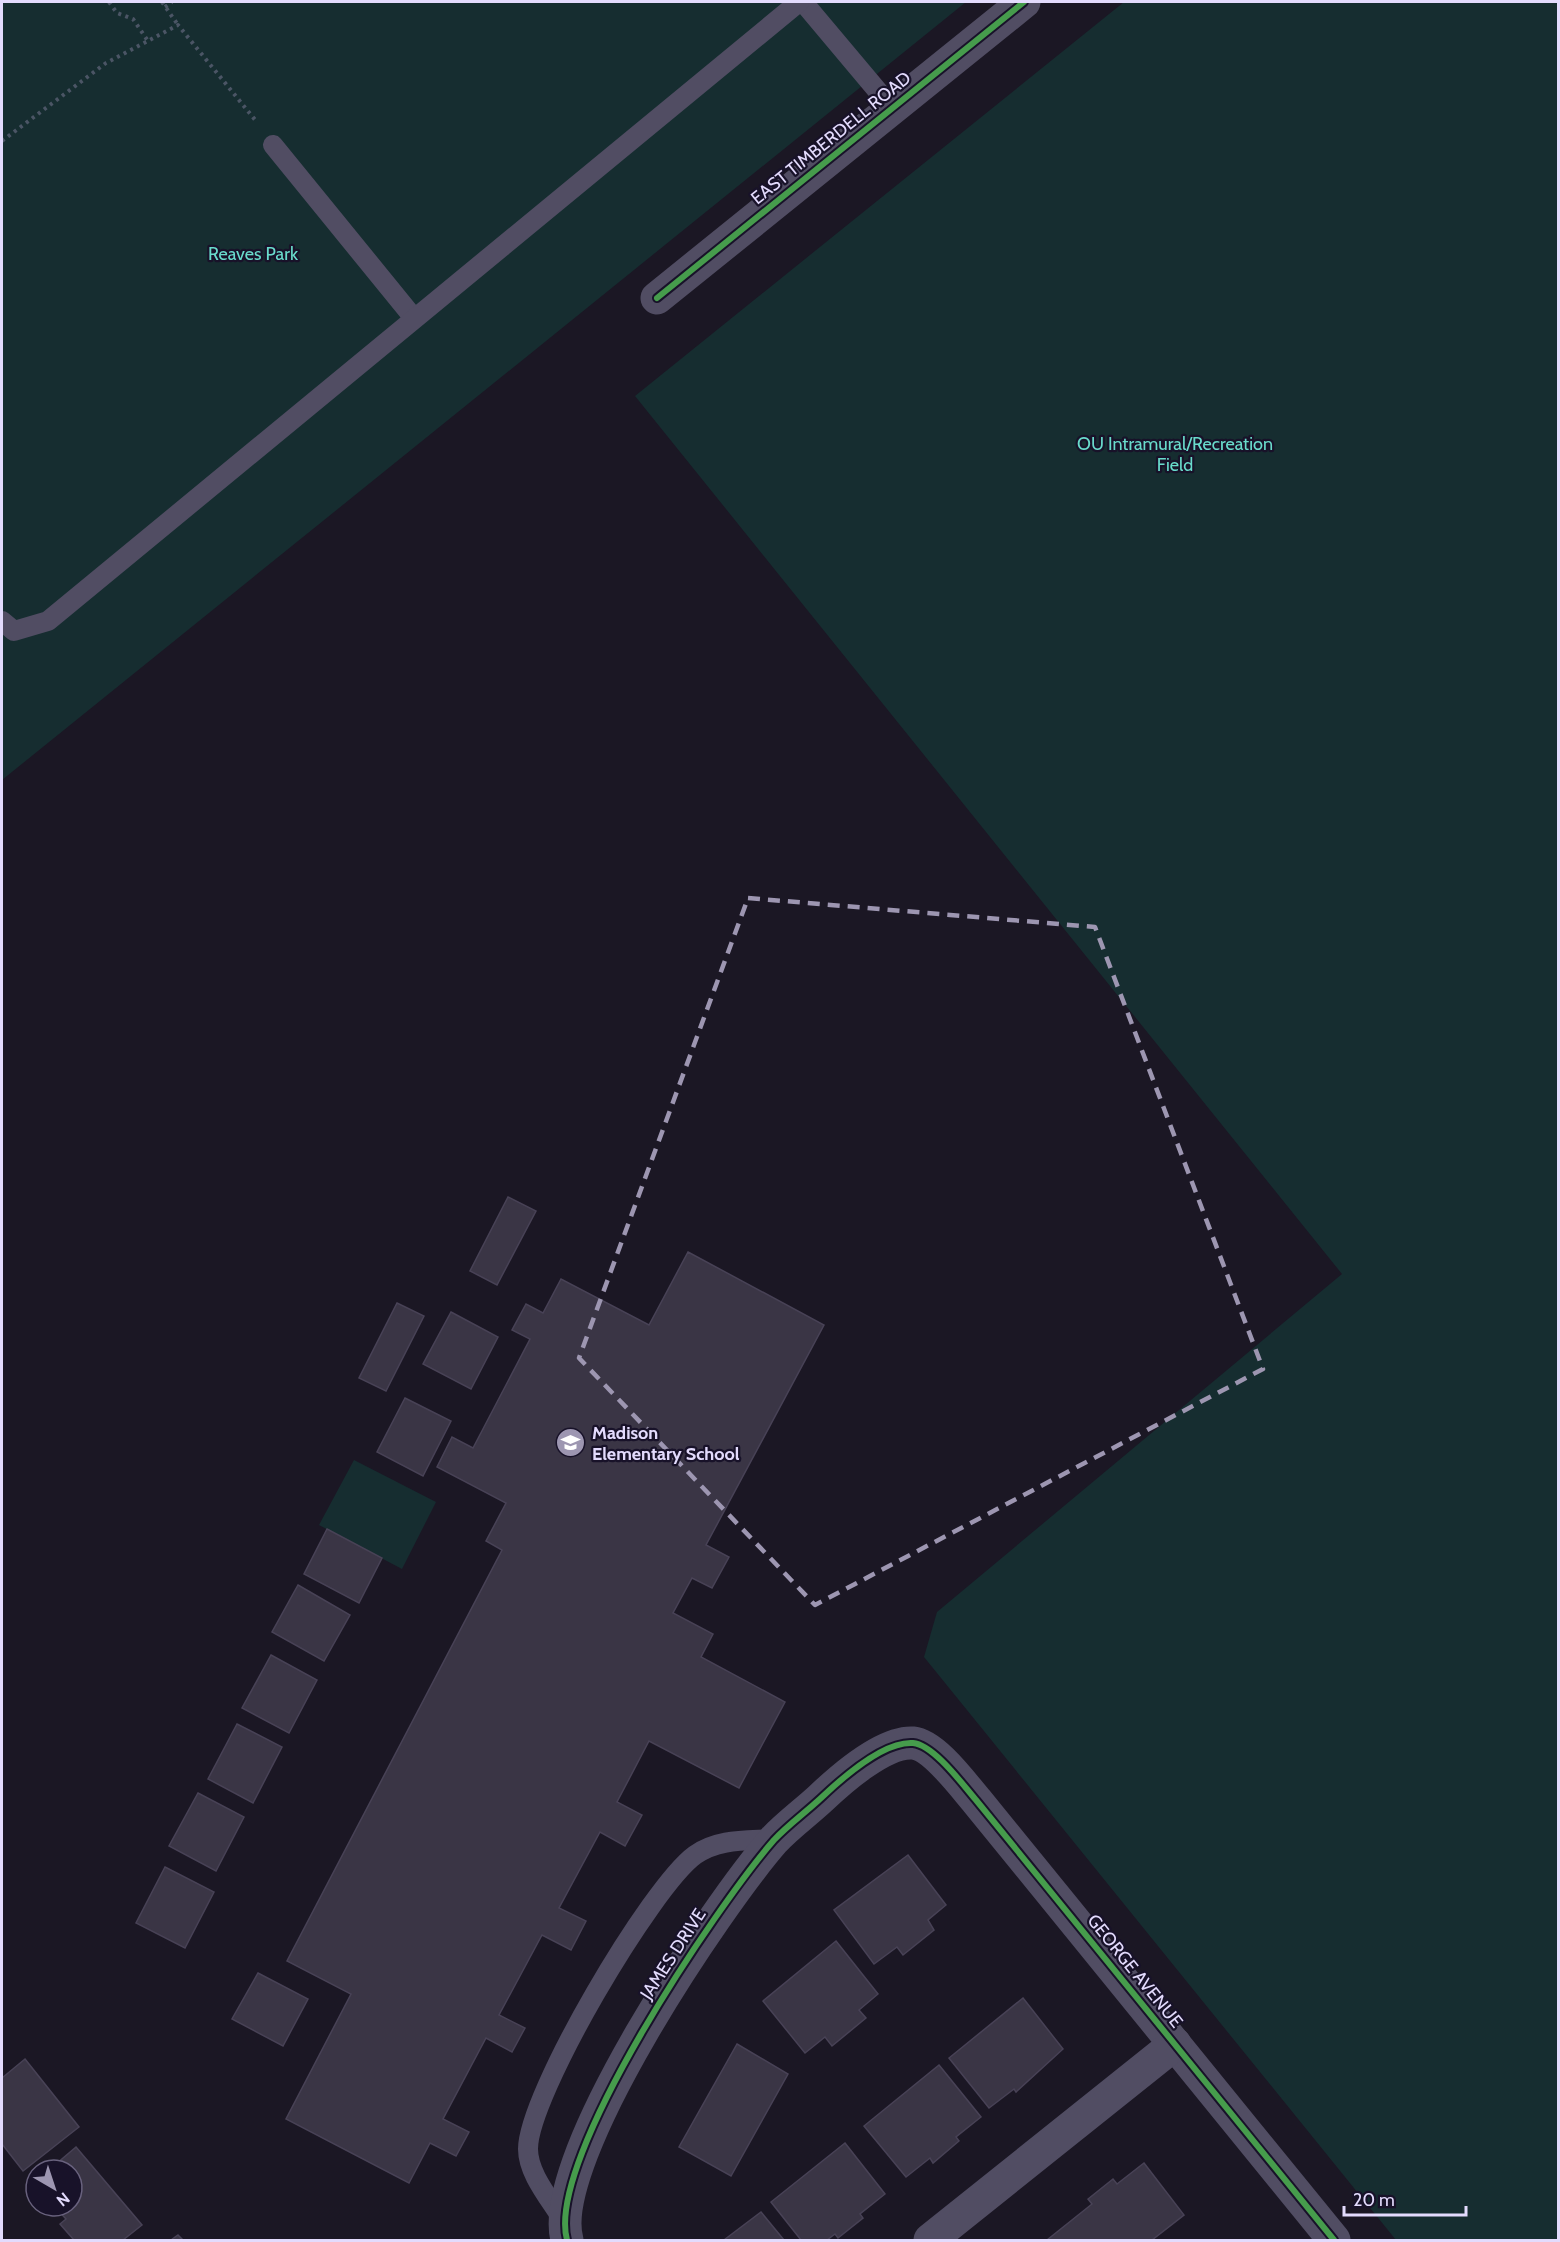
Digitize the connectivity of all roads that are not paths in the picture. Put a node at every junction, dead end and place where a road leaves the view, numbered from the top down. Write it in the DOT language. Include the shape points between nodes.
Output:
graph roads {
  1 [pos="801,2"];
  2 [pos="1024,2"];
  3 [pos="892,108"];
  4 [pos="273,146"];
  5 [pos="657,298"];
  6 [pos="413,317"];
  7 [pos="2,621"];
  8 [pos="892,1749"];
  9 [pos="775,1839"];
  10 [pos="1175,2044"];
  11 [pos="566,2231"];
  12 [pos="930,2241"];
  13 [pos="1334,2241"];
  1 -- 3 [label="lane"];
  1 -- 6 [label="lane"];
  2 -- 3 [label="street, EAST TIMBERDELL ROAD"];
  3 -- 5 [label="street, EAST TIMBERDELL ROAD"];
  4 -- 6 [label="lane"];
  6 -- 7 [label="lane" via="48,621 14,631"];
  8 -- 9 [label="street, JAMES DRIVE" via="848,1773"];
  8 -- 10 [label="street, GEORGE AVENUE" via="912,1743 924,1747 950,1769"];
  9 -- 11 [label="street, JAMES DRIVE" via="706,1929 622,2068 574,2178"];
  9 -- 11 [label="lane" via="718,1843 695,1855 668,1883 592,1998 545,2092 528,2150 532,2168"];
  10 -- 12 [label="street"];
  10 -- 13 [label="street, GEORGE AVENUE"];
}
